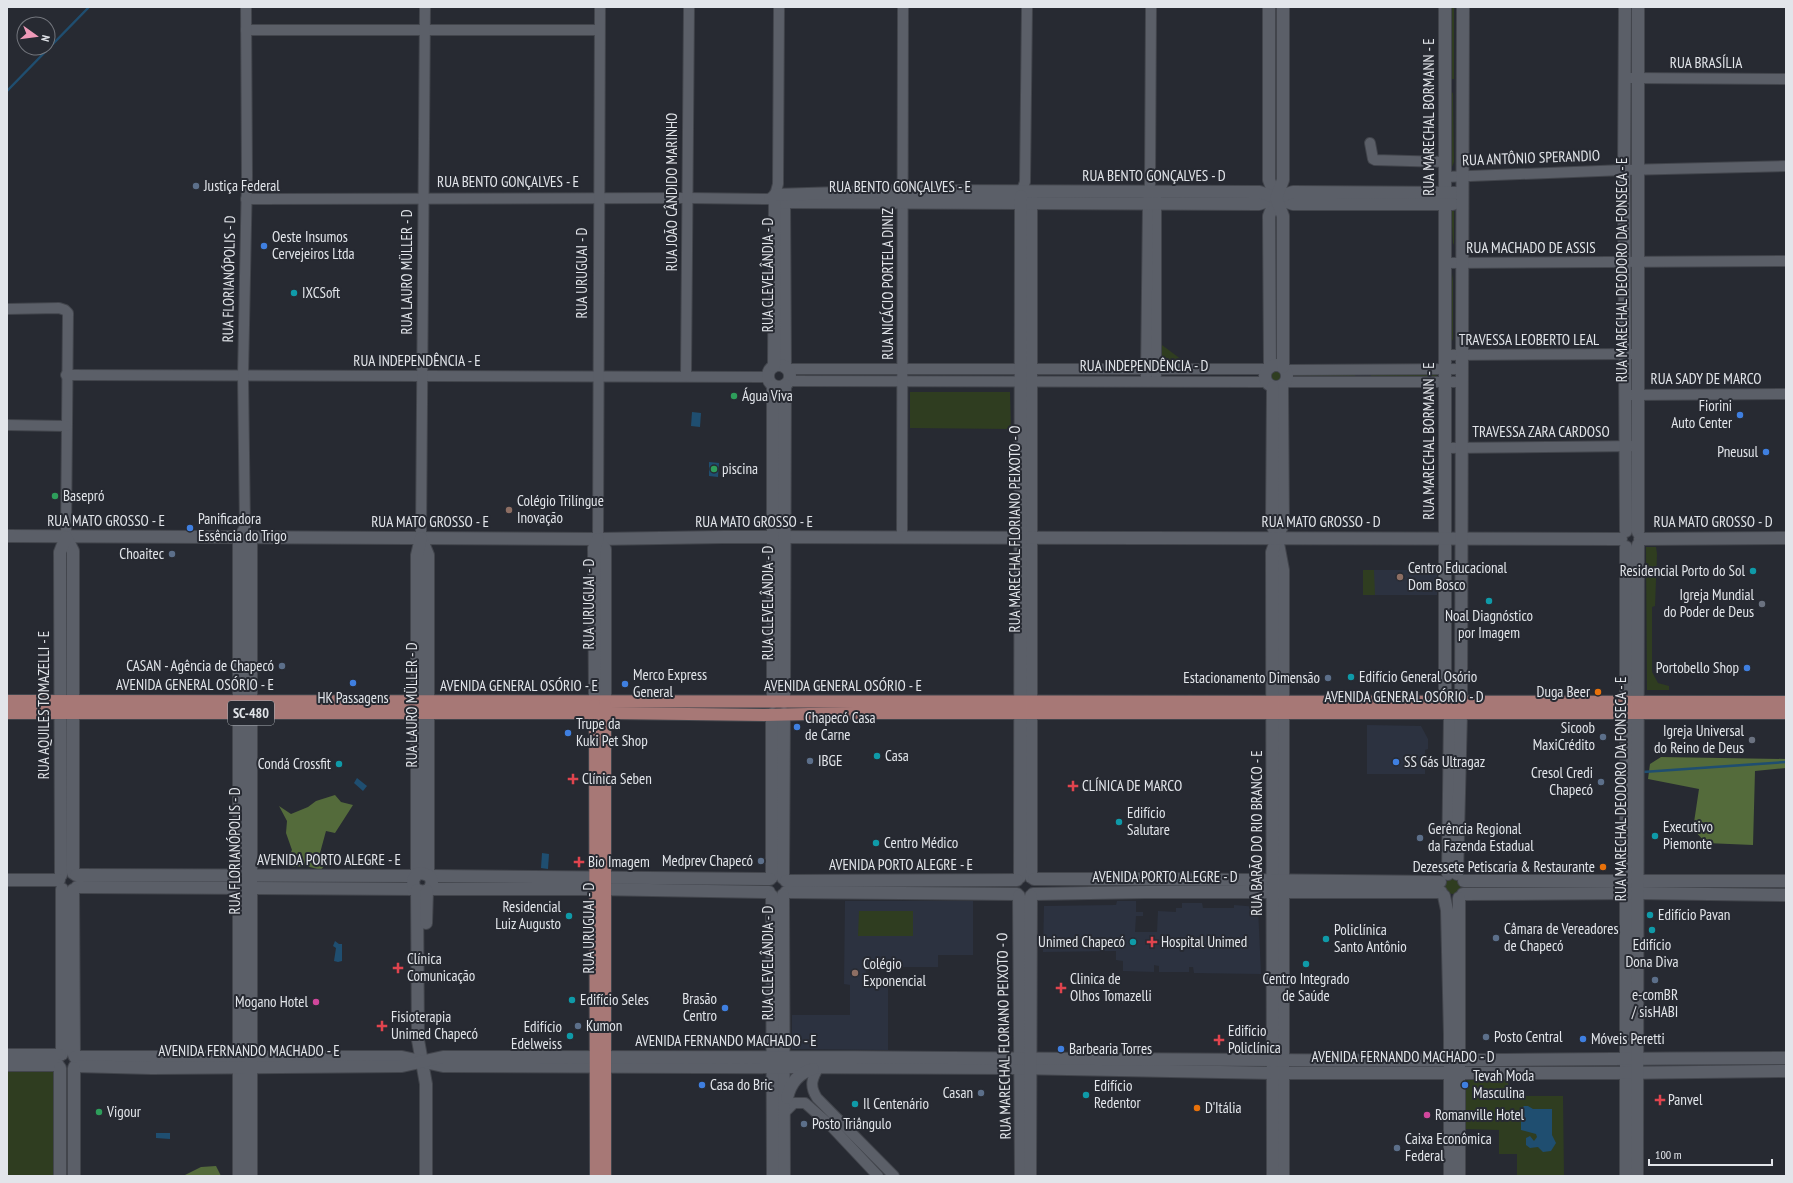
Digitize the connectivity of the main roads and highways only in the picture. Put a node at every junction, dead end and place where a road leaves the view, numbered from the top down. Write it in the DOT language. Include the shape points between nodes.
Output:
graph roads {
  1 [pos="7,701"];
  2 [pos="1445,702"];
  3 [pos="1786,702"];
  4 [pos="60,707"];
  5 [pos="600,707"];
  6 [pos="1026,707"];
  7 [pos="1278,708"];
  8 [pos="1632,708"];
  9 [pos="7,713"];
  10 [pos="1786,713"];
  11 [pos="600,1062"];
  12 [pos="596,1176"];
  13 [pos="605,1176"];
  1 -- 4 [label="main road, AVENIDA GENERAL OSÓRIO - E / SC-480"];
  2 -- 7 [label="main road, AVENIDA GENERAL OSÓRIO - D"];
  3 -- 8 [label="main road, AVENIDA GENERAL OSÓRIO - D"];
  4 -- 5 [label="main road, AVENIDA GENERAL OSÓRIO - E / SC-480"];
  4 -- 9 [label="main road, AVENIDA GENERAL OSÓRIO - E / SC-480"];
  5 -- 6 [label="main road, AVENIDA GENERAL OSÓRIO - E" via="779,702"];
  5 -- 6 [label="main road, AVENIDA GENERAL OSÓRIO - E" via="784,714"];
  5 -- 11 [label="main road, RUA URUGUAI - D"];
  6 -- 7 [label="main road, AVENIDA GENERAL OSÓRIO - D"];
  7 -- 8 [label="main road, AVENIDA GENERAL OSÓRIO - D"];
  8 -- 10 [label="main road, AVENIDA GENERAL OSÓRIO - D"];
  11 -- 12 [label="main road, RUA URUGUAI - D"];
  11 -- 13 [label="main road, RUA URUGUAI - D"];
}
